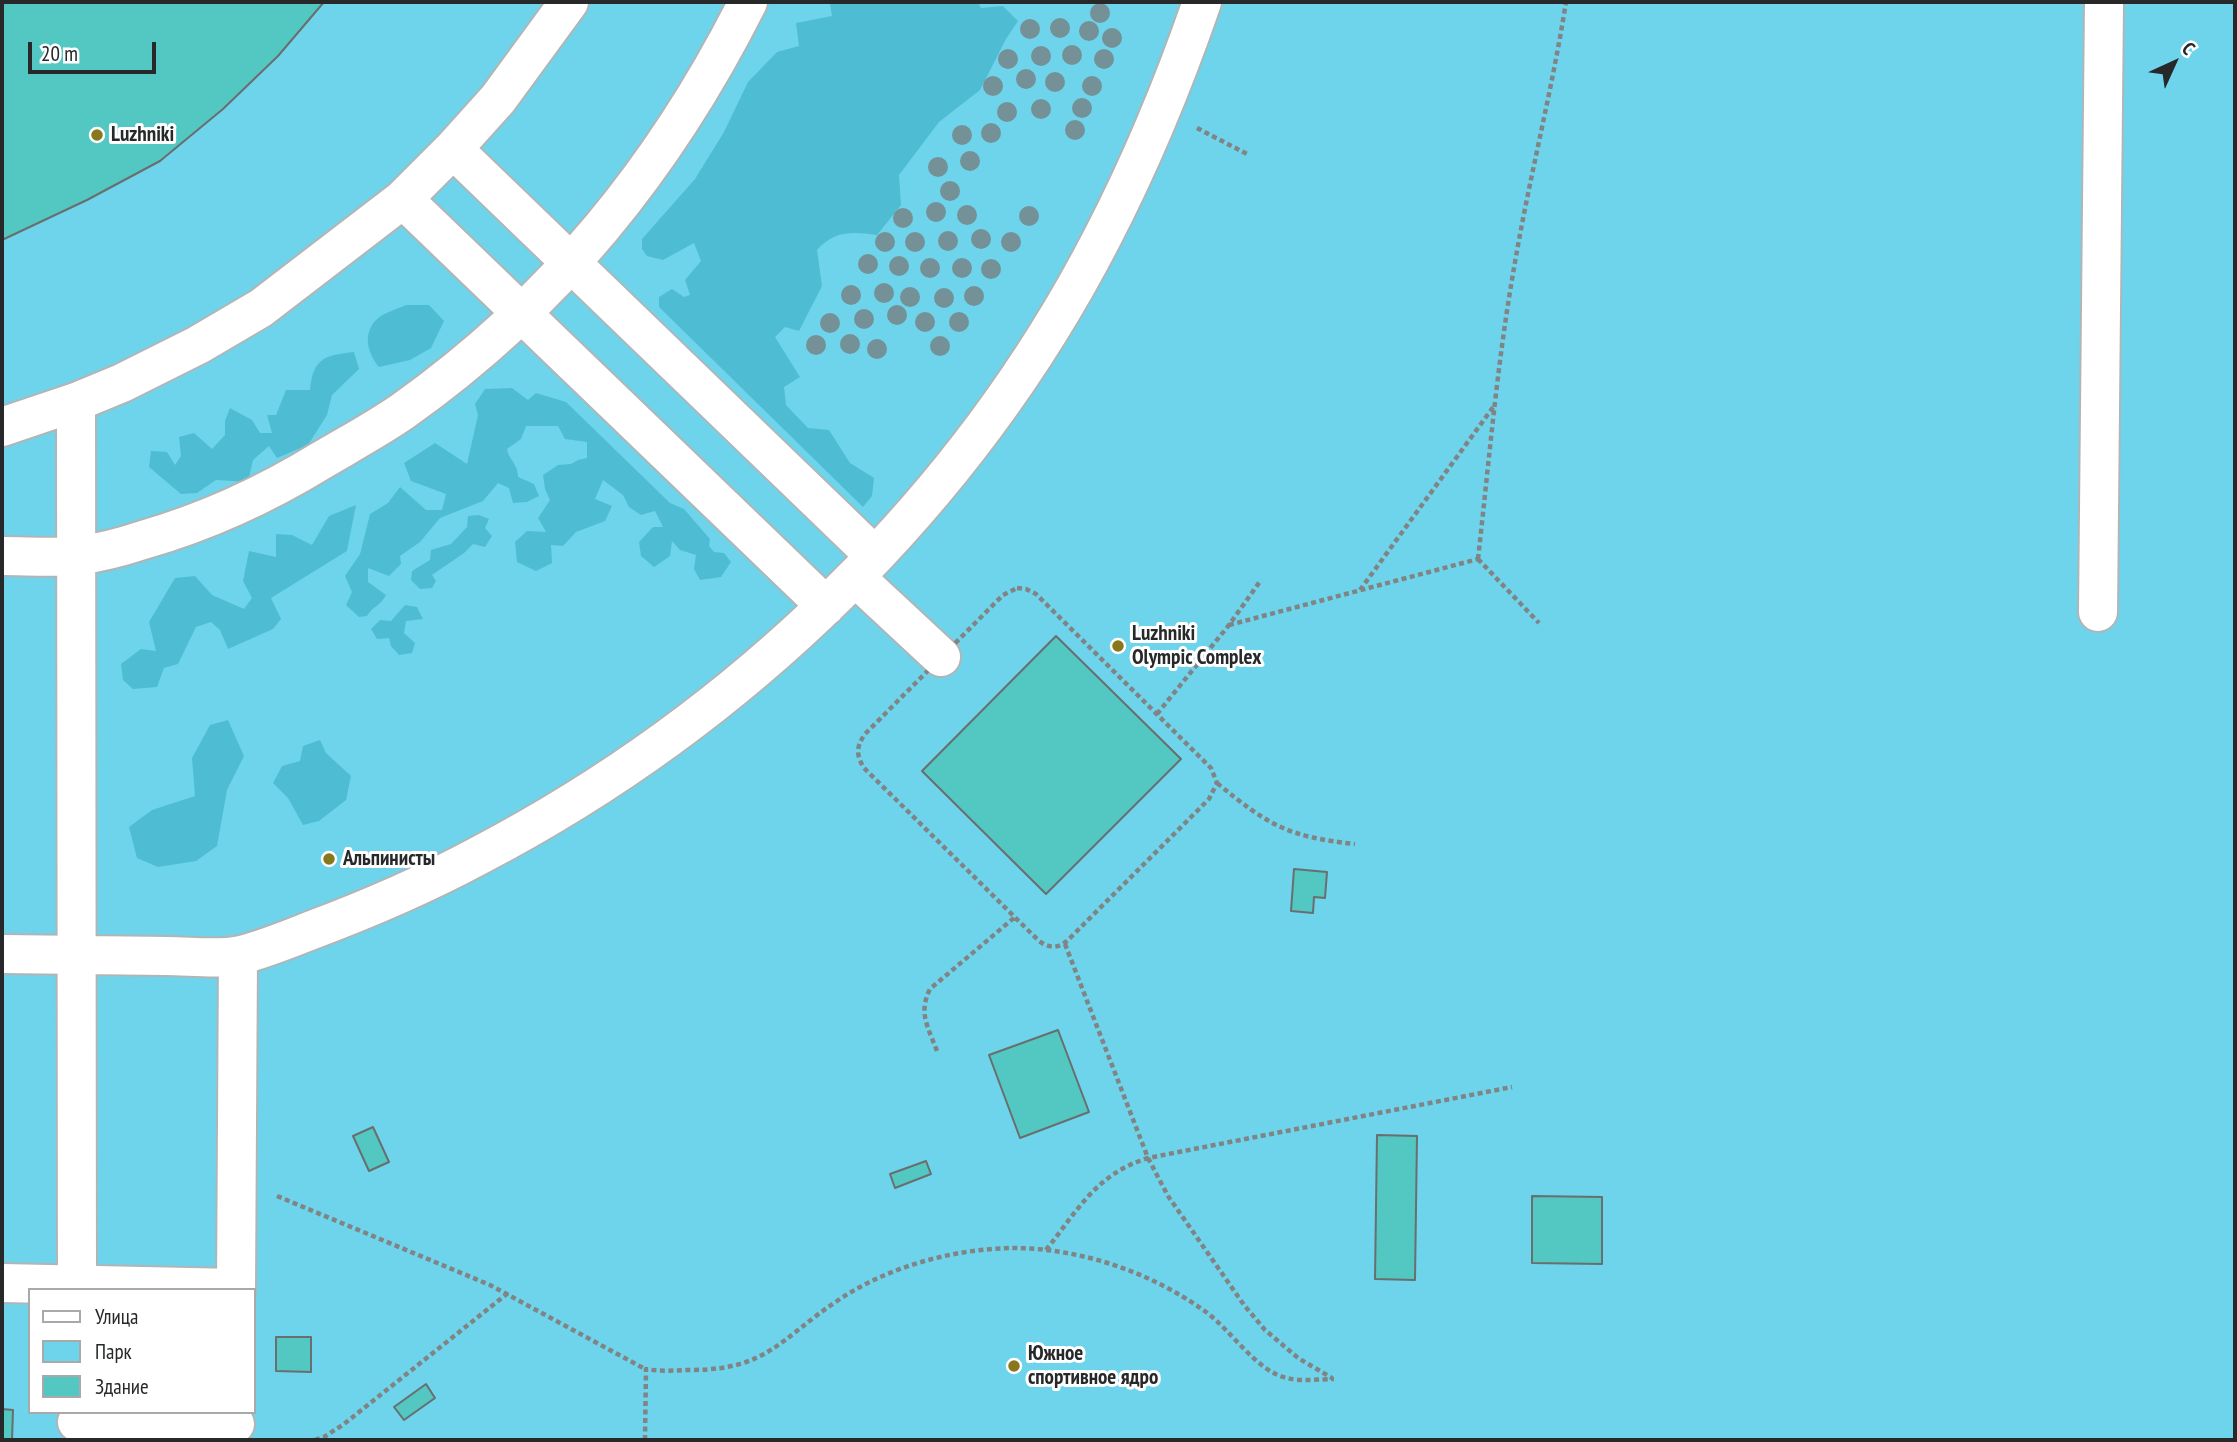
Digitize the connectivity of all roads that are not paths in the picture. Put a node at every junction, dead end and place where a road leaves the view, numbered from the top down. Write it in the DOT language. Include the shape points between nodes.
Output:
graph roads {
  1 [pos="569,2"];
  2 [pos="748,2"];
  3 [pos="1202,2"];
  4 [pos="2104,2"];
  5 [pos="453,149"];
  6 [pos="403,199"];
  7 [pos="572,264"];
  8 [pos="522,314"];
  9 [pos="76,402"];
  10 [pos="2,427"];
  11 [pos="2,556"];
  12 [pos="76,556"];
  13 [pos="865,566"];
  14 [pos="825,606"];
  15 [pos="2098,612"];
  16 [pos="941,657"];
  17 [pos="2,954"];
  18 [pos="76,955"];
  19 [pos="238,956"];
  20 [pos="2,1283"];
  21 [pos="77,1287"];
  22 [pos="156,1288"];
  23 [pos="236,1288"];
  24 [pos="77,1425"];
  25 [pos="235,1425"];
  1 -- 5 [label="street" via="498,99"];
  2 -- 7 [label="street" via="694,103 614,216"];
  3 -- 13 [label="street" via="1162,110 1101,241 1059,313 983,427"];
  4 -- 15 [label="street"];
  5 -- 6 [label="street"];
  5 -- 7 [label="street"];
  6 -- 8 [label="street"];
  6 -- 9 [label="street" via="261,308 198,345"];
  7 -- 8 [label="street"];
  7 -- 13 [label="street"];
  8 -- 12 [label="street" via="400,413 247,502 180,530"];
  8 -- 14 [label="street"];
  9 -- 10 [label="street"];
  9 -- 12 [label="street"];
  11 -- 12 [label="street"];
  12 -- 18 [label="street"];
  13 -- 14 [label="street"];
  13 -- 16 [label="street"];
  14 -- 19 [label="street" via="711,706 645,756 512,839 360,912"];
  17 -- 18 [label="street"];
  18 -- 19 [label="street"];
  18 -- 21 [label="street"];
  19 -- 23 [label="street"];
  20 -- 21 [label="street"];
  21 -- 22 [label="street"];
  24 -- 25 [label="street"];
}
